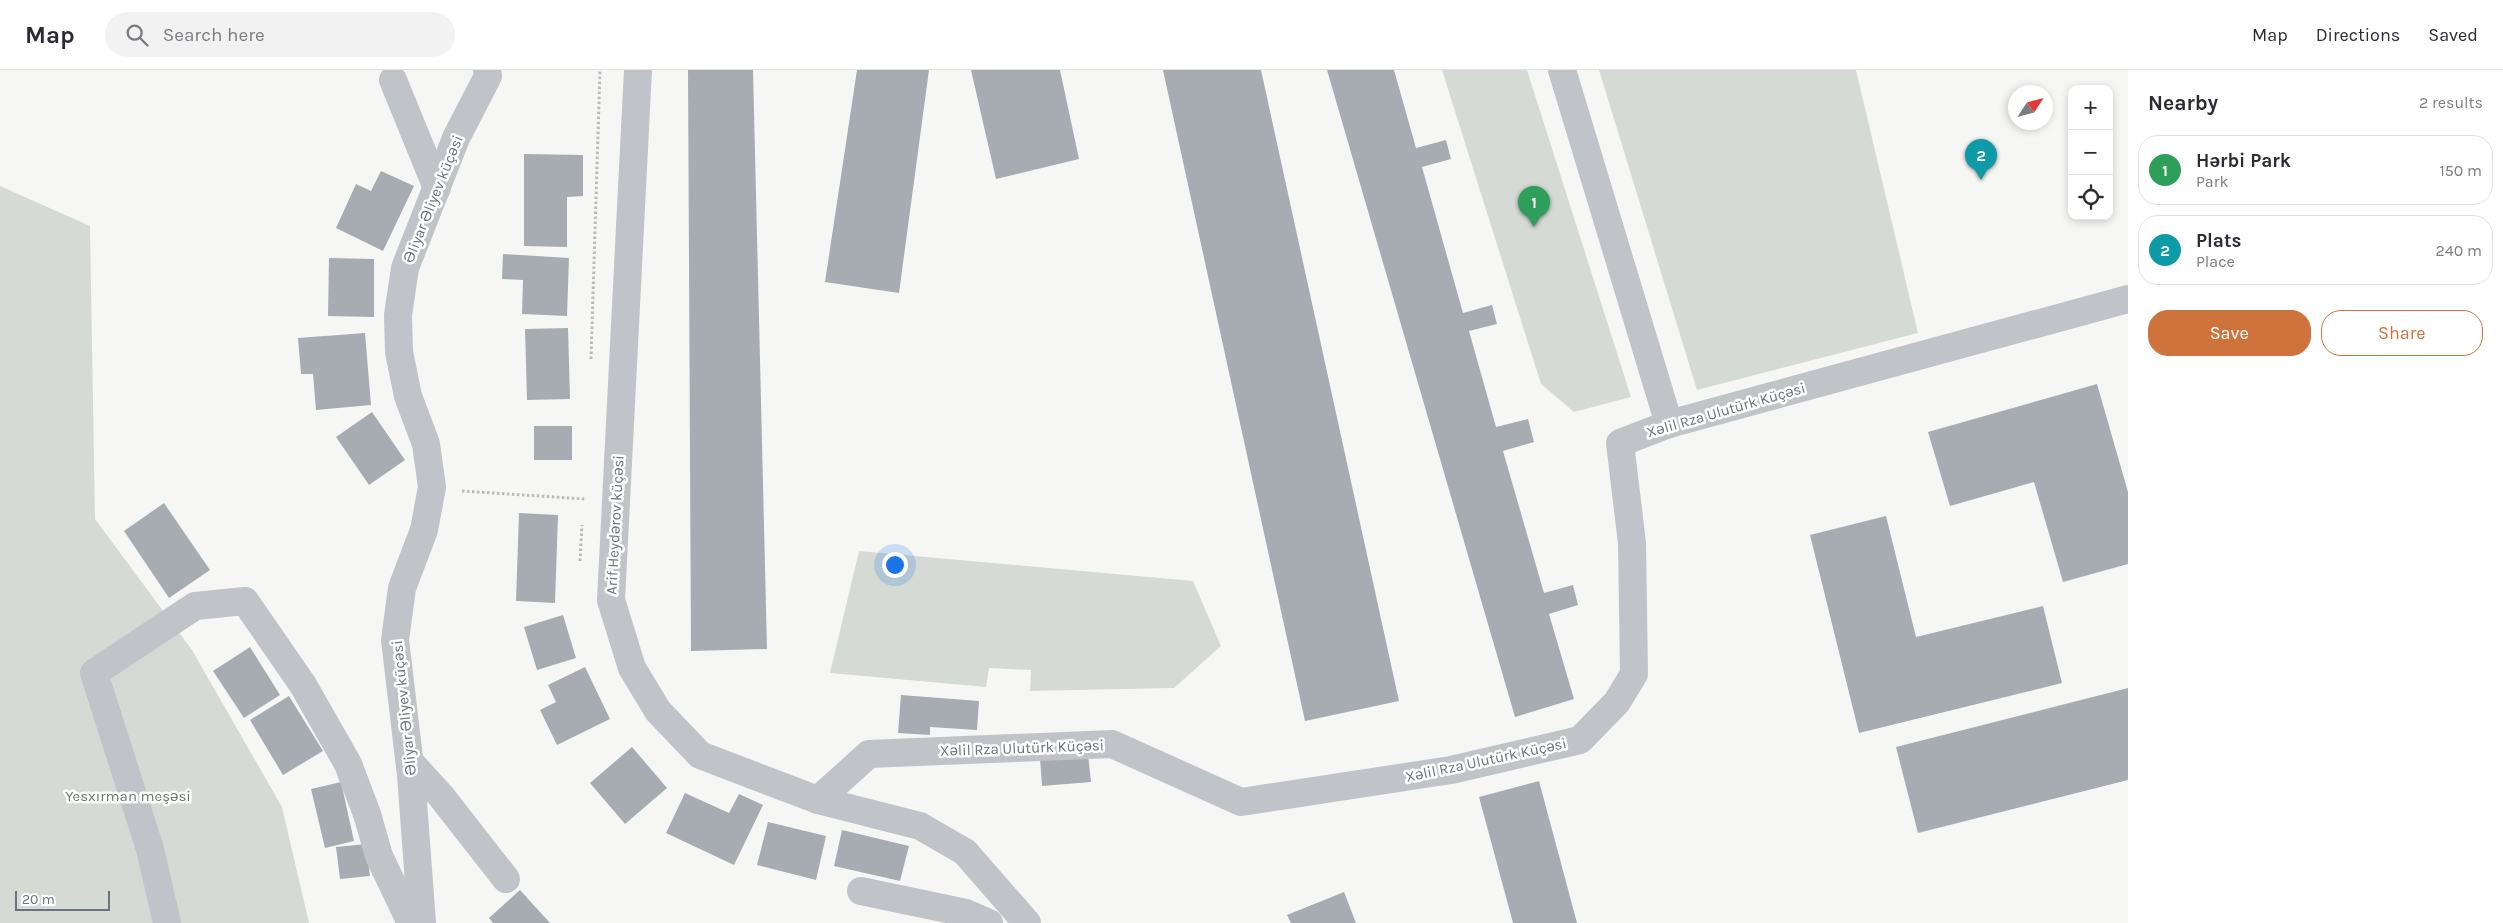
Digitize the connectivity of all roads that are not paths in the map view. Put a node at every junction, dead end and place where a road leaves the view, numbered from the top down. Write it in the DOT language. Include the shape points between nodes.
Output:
graph roads {
  1 [pos="487,70"];
  2 [pos="638,70"];
  3 [pos="1562,70"];
  4 [pos="393,80"];
  5 [pos="437,188"];
  6 [pos="2128,299"];
  7 [pos="1669,424"];
  8 [pos="410,762"];
  9 [pos="818,800"];
  10 [pos="506,879"];
  11 [pos="861,891"];
  12 [pos="167,923"];
  13 [pos="412,923"];
  14 [pos="422,923"];
  15 [pos="988,923"];
  16 [pos="1027,923"];
  1 -- 5 [label="street, Əliyar Əliyev küçəsi" via="488,76 456,138"];
  2 -- 9 [label="street, Arif Heydərov küçəsi" via="611,600 632,668 658,711 700,756"];
  3 -- 7 [label="street"];
  4 -- 5 [label="street"];
  5 -- 8 [label="street, Əliyar Əliyev küçəsi" via="405,268 398,315 399,352 408,396 426,444 432,487 424,530 402,588 395,640"];
  6 -- 7 [label="street, Xəlil Rza Ulutürk Küçəsi"];
  7 -- 9 [label="street, Xəlil Rza Ulutürk Küçəsi" via="1620,443 1632,543 1634,674 1617,702 1580,740 1451,770 1240,802 1112,744 869,754"];
  8 -- 10 [label="street"];
  8 -- 14 [label="street, Əliyar Əliyev küçəsi"];
  9 -- 16 [label="street, Arif Heydərov küçəsi" via="920,826 965,852"];
  11 -- 15 [label="street" via="966,913"];
  12 -- 13 [label="street" via="150,849 94,673 195,606 245,602 303,685 348,764 379,856"];
}
